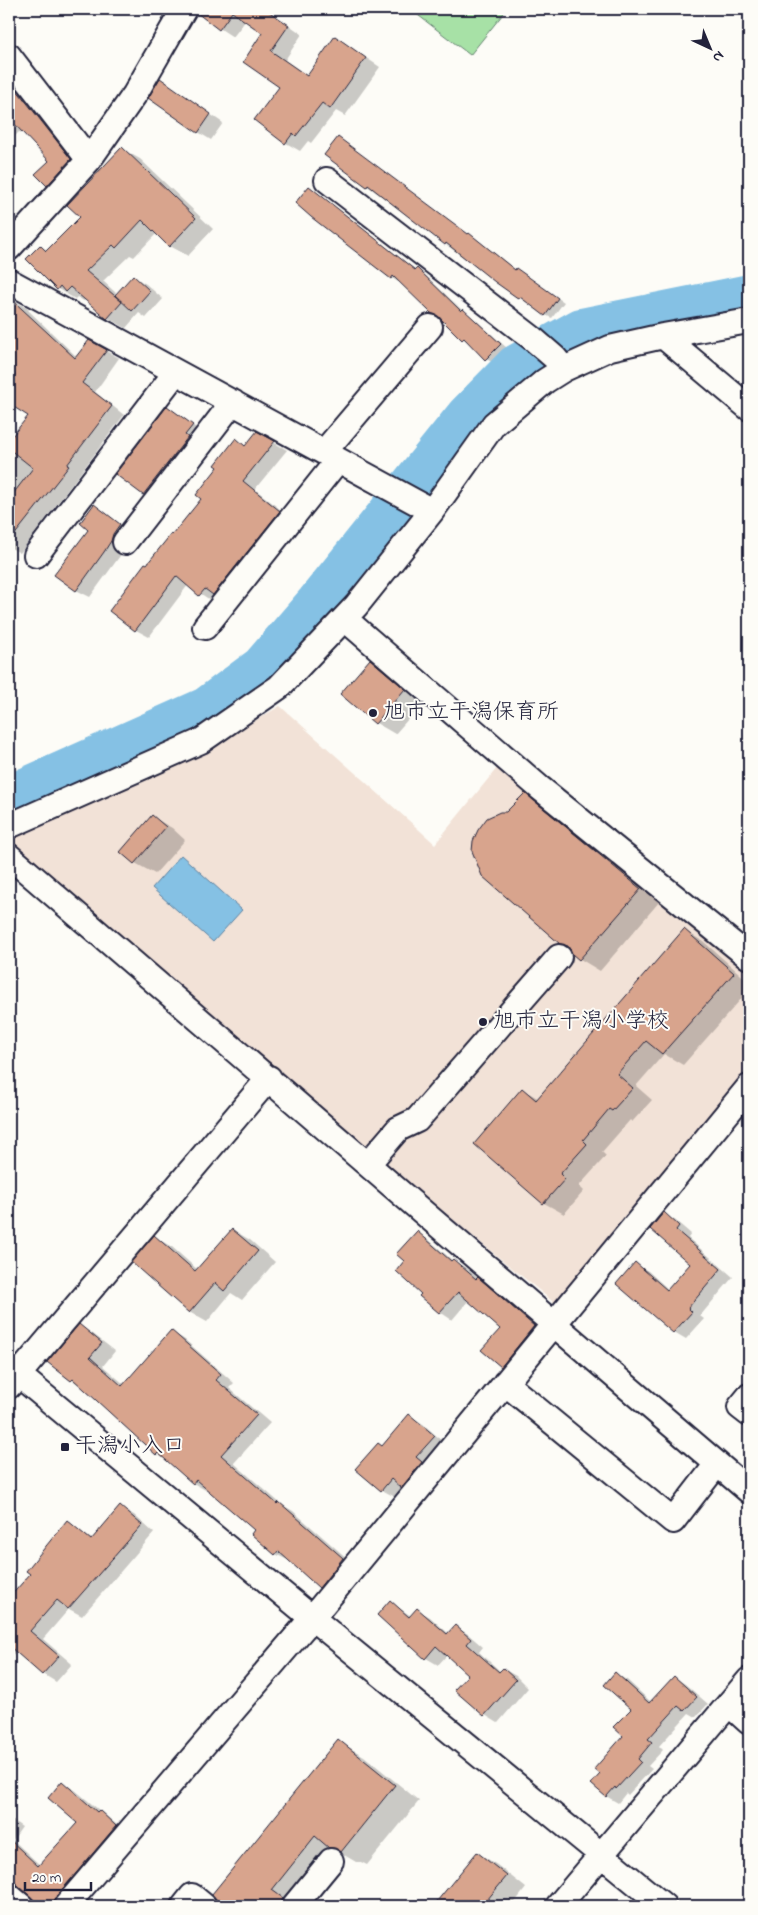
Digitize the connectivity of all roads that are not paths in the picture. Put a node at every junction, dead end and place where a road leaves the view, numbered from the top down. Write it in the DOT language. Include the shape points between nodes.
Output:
graph roads {
  1 [pos="184,9"];
  2 [pos="9,56"];
  3 [pos="89,160"];
  4 [pos="327,180"];
  5 [pos="9,248"];
  6 [pos="9,280"];
  7 [pos="749,321"];
  8 [pos="430,327"];
  9 [pos="663,336"];
  10 [pos="559,364"];
  11 [pos="176,372"];
  12 [pos="233,402"];
  13 [pos="749,408"];
  14 [pos="331,456"];
  15 [pos="424,507"];
  16 [pos="125,542"];
  17 [pos="36,555"];
  18 [pos="345,619"];
  19 [pos="205,627"];
  20 [pos="9,826"];
  21 [pos="9,856"];
  22 [pos="559,957"];
  23 [pos="749,958"];
  24 [pos="269,1078"];
  25 [pos="749,1087"];
  26 [pos="368,1164"];
  27 [pos="552,1325"];
  28 [pos="12,1376"];
  29 [pos="505,1383"];
  30 [pos="749,1396"];
  31 [pos="749,1414"];
  32 [pos="717,1464"];
  33 [pos="749,1491"];
  34 [pos="312,1618"];
  35 [pos="749,1680"];
  36 [pos="728,1704"];
  37 [pos="749,1722"];
  38 [pos="601,1855"];
  39 [pos="331,1861"];
  40 [pos="9,1896"];
  41 [pos="21,1906"];
  42 [pos="66,1906"];
  43 [pos="184,1906"];
  44 [pos="204,1906"];
  45 [pos="294,1906"];
  46 [pos="558,1906"];
  47 [pos="664,1906"];
  1 -- 3 [label="street" via="135,94"];
  2 -- 3 [label="street"];
  3 -- 5 [label="street"];
  4 -- 10 [label="street" via="532,338"];
  6 -- 11 [label="street"];
  7 -- 9 [label="street"];
  8 -- 14 [label="street"];
  9 -- 10 [label="street"];
  9 -- 13 [label="street"];
  10 -- 15 [label="street" via="545,381 494,424"];
  11 -- 12 [label="street"];
  11 -- 17 [label="street"];
  12 -- 14 [label="street"];
  12 -- 16 [label="street"];
  14 -- 15 [label="street"];
  14 -- 19 [label="street"];
  15 -- 18 [label="street"];
  18 -- 20 [label="street" via="279,687 201,741"];
  18 -- 23 [label="street" via="540,788"];
  21 -- 24 [label="street"];
  22 -- 26 [label="street" via="416,1120 398,1129"];
  24 -- 26 [label="street"];
  24 -- 28 [label="street"];
  25 -- 27 [label="street"];
  26 -- 27 [label="street"];
  27 -- 29 [label="street"];
  27 -- 32 [label="street"];
  28 -- 34 [label="street"];
  29 -- 32 [label="street" via="673,1521"];
  29 -- 34 [label="street"];
  30 -- 31 [label="street" via="740,1406"];
  32 -- 33 [label="street"];
  34 -- 38 [label="street"];
  34 -- 42 [label="street"];
  35 -- 36 [label="street"];
  36 -- 37 [label="street"];
  36 -- 38 [label="street"];
  38 -- 46 [label="street"];
  38 -- 47 [label="street"];
  39 -- 45 [label="street"];
  40 -- 41 [label="street"];
  43 -- 44 [label="street" via="192,1896"];
}
